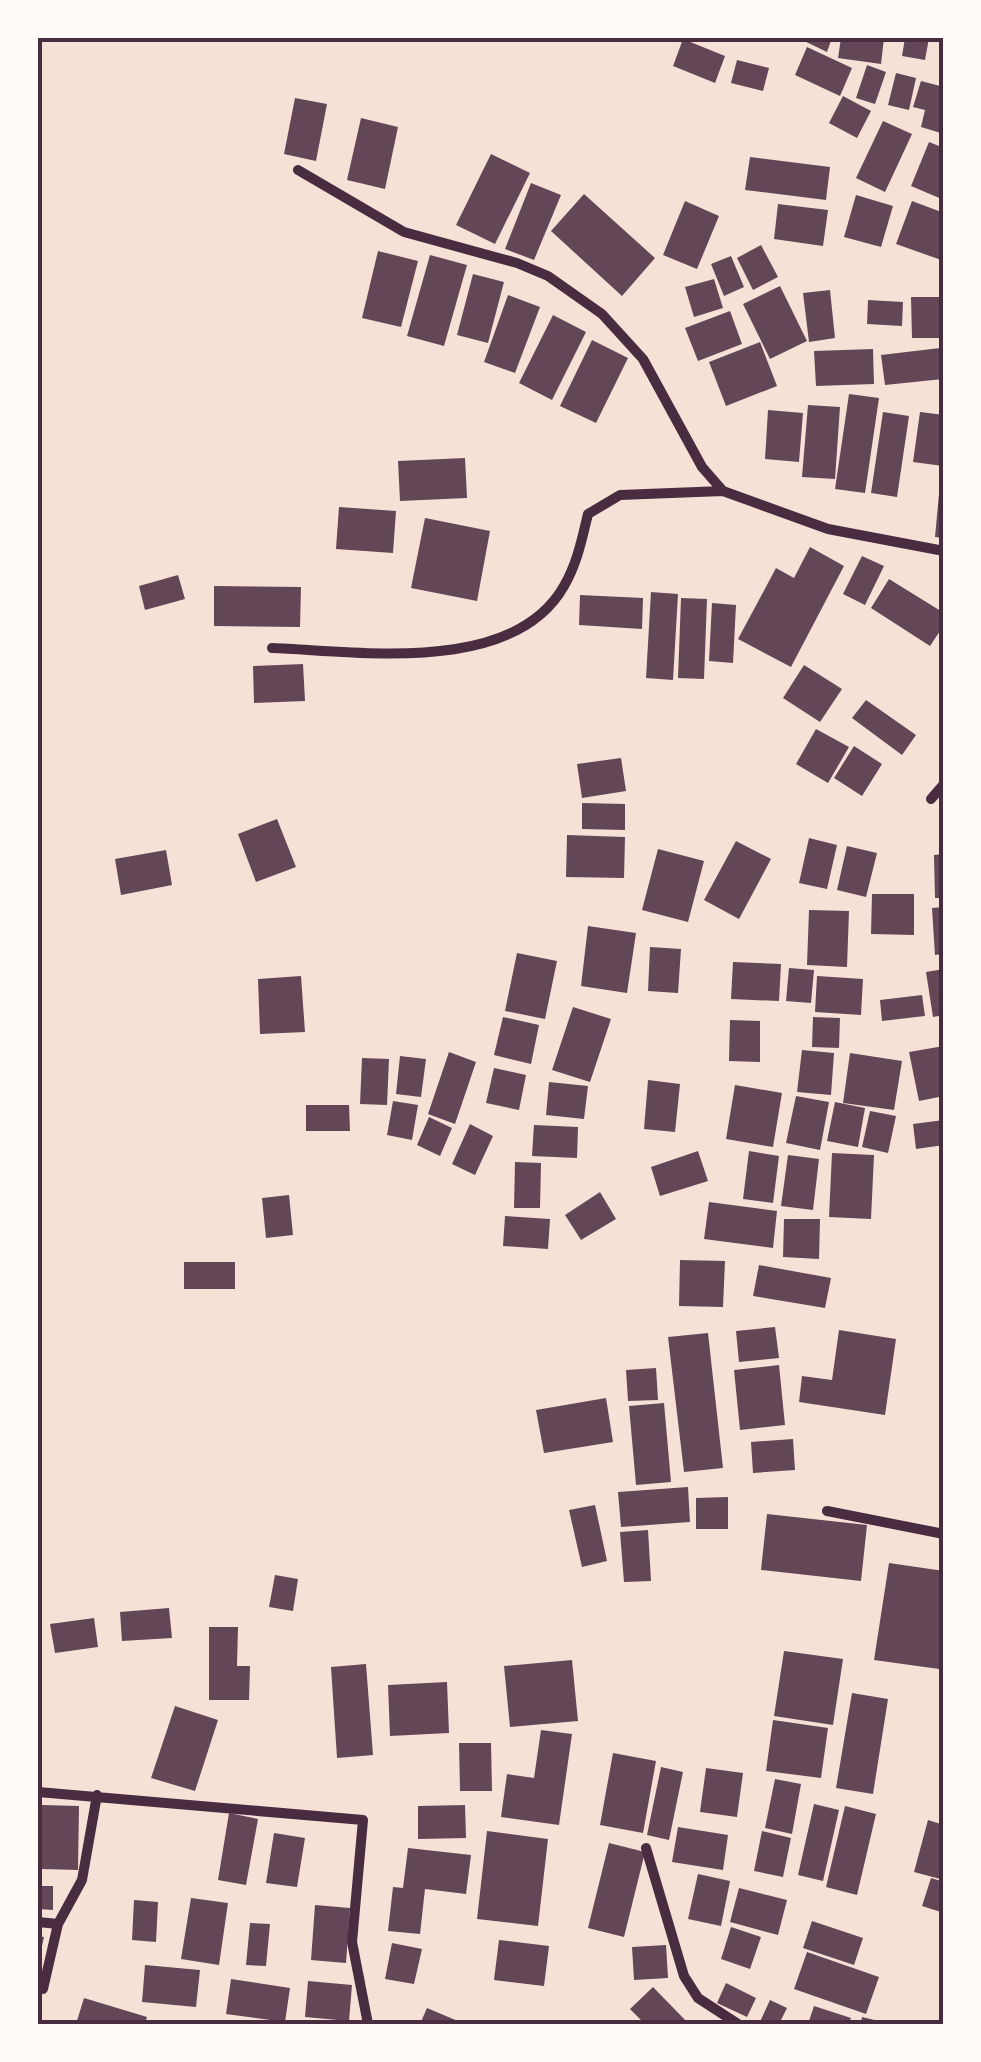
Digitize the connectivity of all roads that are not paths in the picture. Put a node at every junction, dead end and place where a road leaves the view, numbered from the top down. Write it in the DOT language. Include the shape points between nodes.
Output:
graph roads {
  1 [pos="298,170"];
  2 [pos="723,490"];
  3 [pos="944,551"];
  4 [pos="272,648"];
  5 [pos="944,784"];
  6 [pos="932,799"];
  7 [pos="827,1511"];
  8 [pos="944,1534"];
  9 [pos="38,1792"];
  10 [pos="97,1795"];
  11 [pos="646,1848"];
  12 [pos="38,1922"];
  13 [pos="58,1924"];
  14 [pos="43,1988"];
  15 [pos="368,2024"];
  16 [pos="738,2024"];
  1 -- 2 [label="street" via="404,232 548,276 602,314 642,359 702,466"];
  2 -- 3 [label="street" via="828,529"];
  2 -- 4 [label="street" via="620,495 588,514 562,590 536,618 481,647"];
  5 -- 6 [label="street"];
  7 -- 8 [label="street"];
  9 -- 10 [label="street"];
  10 -- 13 [label="street" via="82,1880"];
  10 -- 15 [label="street" via="362,1820 352,1942"];
  11 -- 16 [label="street" via="684,1976 698,1998"];
  12 -- 13 [label="street"];
  13 -- 14 [label="street"];
}
